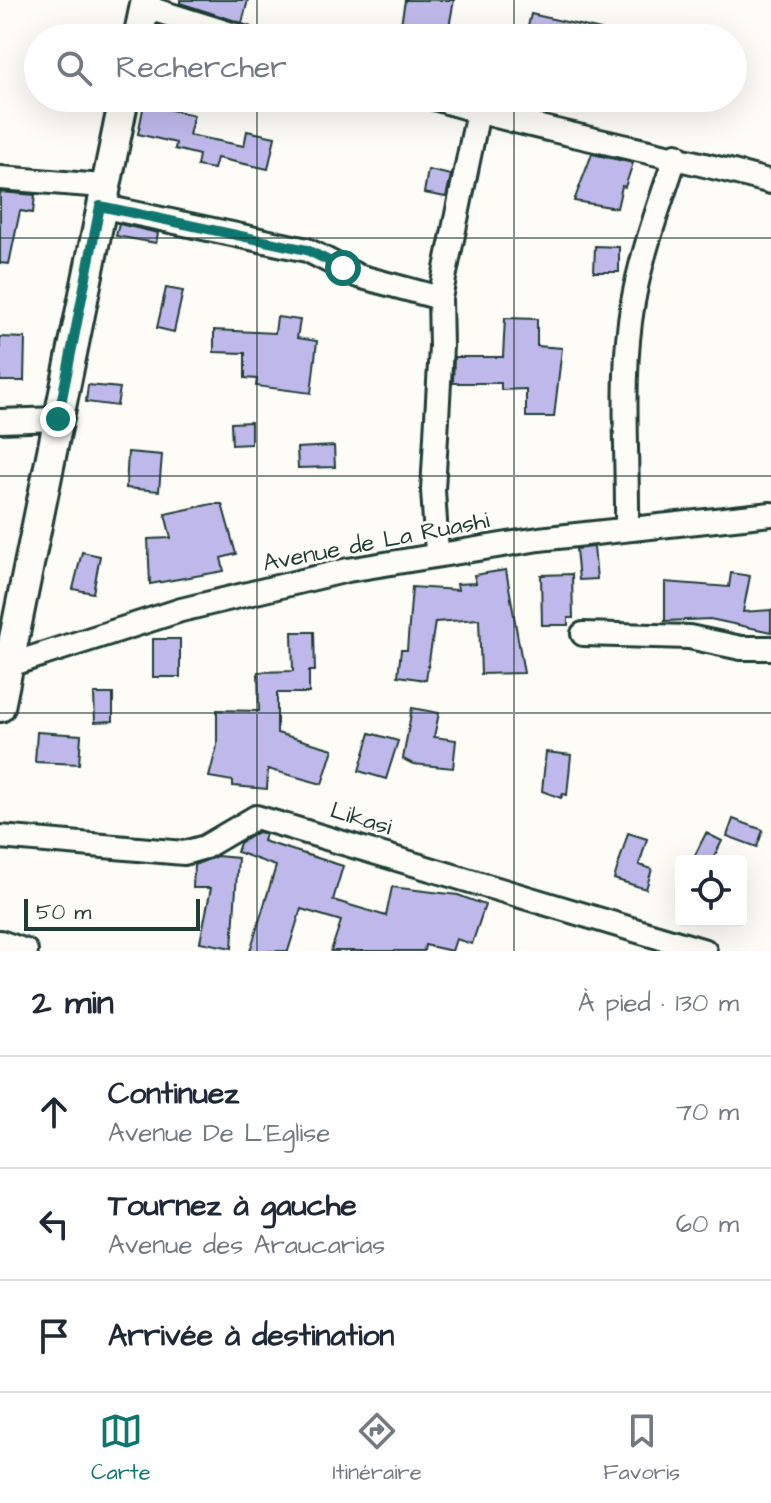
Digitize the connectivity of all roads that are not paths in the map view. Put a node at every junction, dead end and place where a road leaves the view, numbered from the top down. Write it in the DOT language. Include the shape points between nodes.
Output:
graph roads {
  1 [pos="146,3"];
  2 [pos="141,24"];
  3 [pos="205,24"];
  4 [pos="121,112"];
  5 [pos="478,112"];
  6 [pos="676,155"];
  7 [pos="0,178"];
  8 [pos="771,182"];
  9 [pos="102,196"];
  10 [pos="440,298"];
  11 [pos="58,419"];
  12 [pos="0,421"];
  13 [pos="771,514"];
  14 [pos="627,528"];
  15 [pos="437,553"];
  16 [pos="583,634"];
  17 [pos="771,648"];
  18 [pos="4,666"];
  19 [pos="0,707"];
  20 [pos="0,837"];
  21 [pos="0,942"];
  22 [pos="26,951"];
  23 [pos="705,951"];
  1 -- 2 [label="street"];
  1 -- 3 [label="street"];
  4 -- 9 [label="street"];
  5 -- 6 [label="street"];
  5 -- 10 [label="street"];
  6 -- 8 [label="street"];
  6 -- 14 [label="street" via="643,254 633,304"];
  7 -- 9 [label="street"];
  9 -- 10 [label="street" via="307,250 358,276"];
  9 -- 11 [label="street"];
  10 -- 15 [label="street" via="433,490"];
  11 -- 12 [label="street"];
  11 -- 18 [label="street"];
  13 -- 14 [label="street, Avenue de La Ruashi"];
  14 -- 15 [label="street, Avenue de La Ruashi"];
  15 -- 18 [label="street, Avenue de La Ruashi" via="181,610"];
  16 -- 17 [label="street" via="689,637"];
  18 -- 19 [label="street"];
  20 -- 23 [label="street, Likasi" via="184,853 205,847 256,817"];
  21 -- 22 [label="street"];
}
